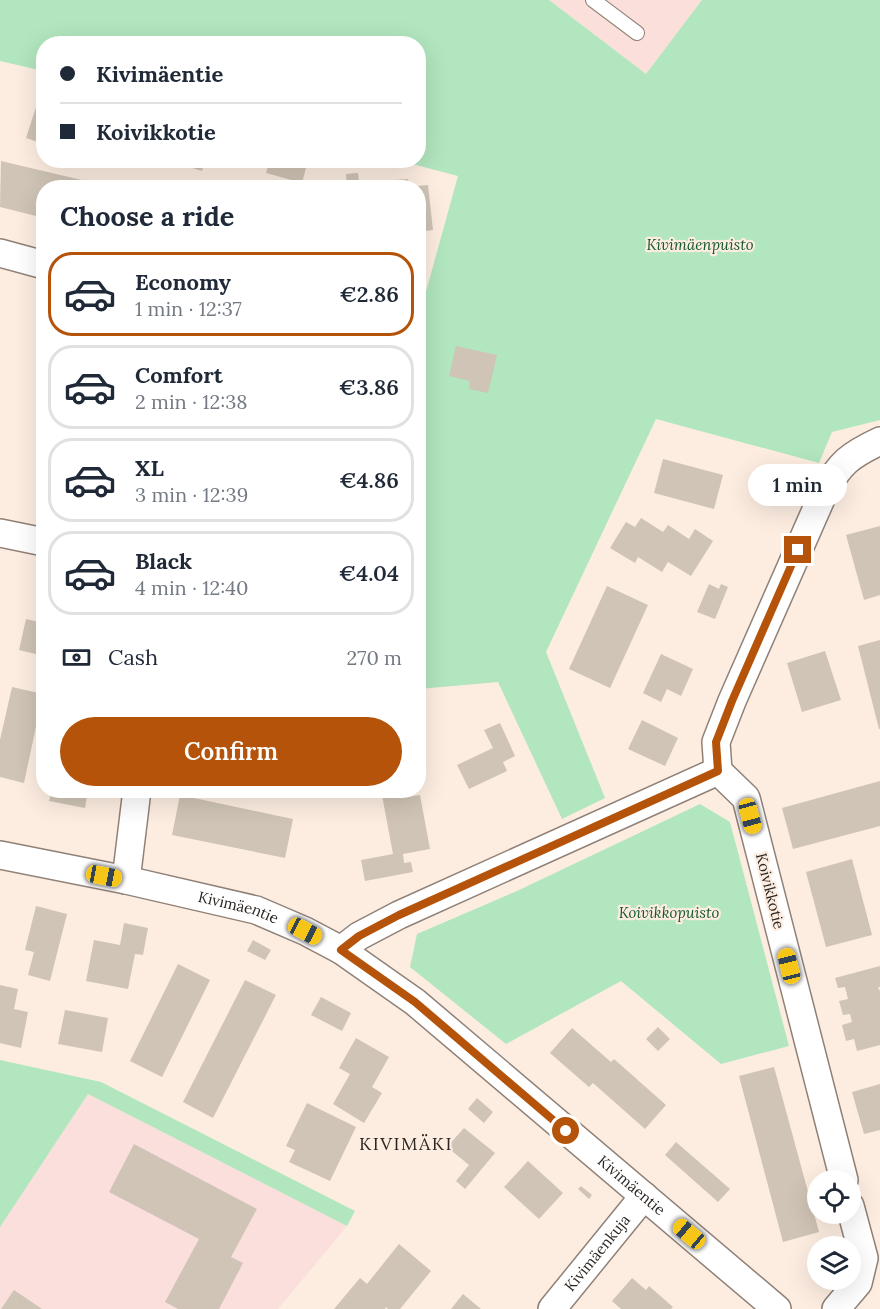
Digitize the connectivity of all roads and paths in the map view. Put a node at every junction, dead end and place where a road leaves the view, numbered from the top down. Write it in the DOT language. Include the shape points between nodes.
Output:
graph roads {
  1 [pos="593,0"];
  2 [pos="637,33"];
  3 [pos="0,254"];
  4 [pos="36,263"];
  5 [pos="880,441"];
  6 [pos="0,533"];
  7 [pos="36,540"];
  8 [pos="718,771"];
  9 [pos="136,798"];
  10 [pos="0,855"];
  11 [pos="126,880"];
  12 [pos="341,950"];
  13 [pos="841,1170"];
  14 [pos="644,1196"];
  15 [pos="855,1224"];
  16 [pos="552,1309"];
  17 [pos="777,1309"];
  18 [pos="836,1309"];
  1 -- 2 [label="lane"];
  3 -- 4 [label="street"];
  5 -- 8 [label="street" via="857,452 836,471 824,492 716,742"];
  6 -- 7 [label="street"];
  8 -- 12 [label="street" via="399,915"];
  8 -- 13 [label="street, Koivikkotie" via="746,798"];
  9 -- 11 [label="street"];
  10 -- 11 [label="street, Kivimäentie"];
  11 -- 12 [label="street, Kivimäentie" via="256,910"];
  12 -- 14 [label="street, Kivimäentie" via="415,1002"];
  14 -- 16 [label="street, Kivimäenkuja"];
  14 -- 17 [label="street, Kivimäentie"];
  15 -- 18 [label="street" via="864,1258 858,1283"];
}
